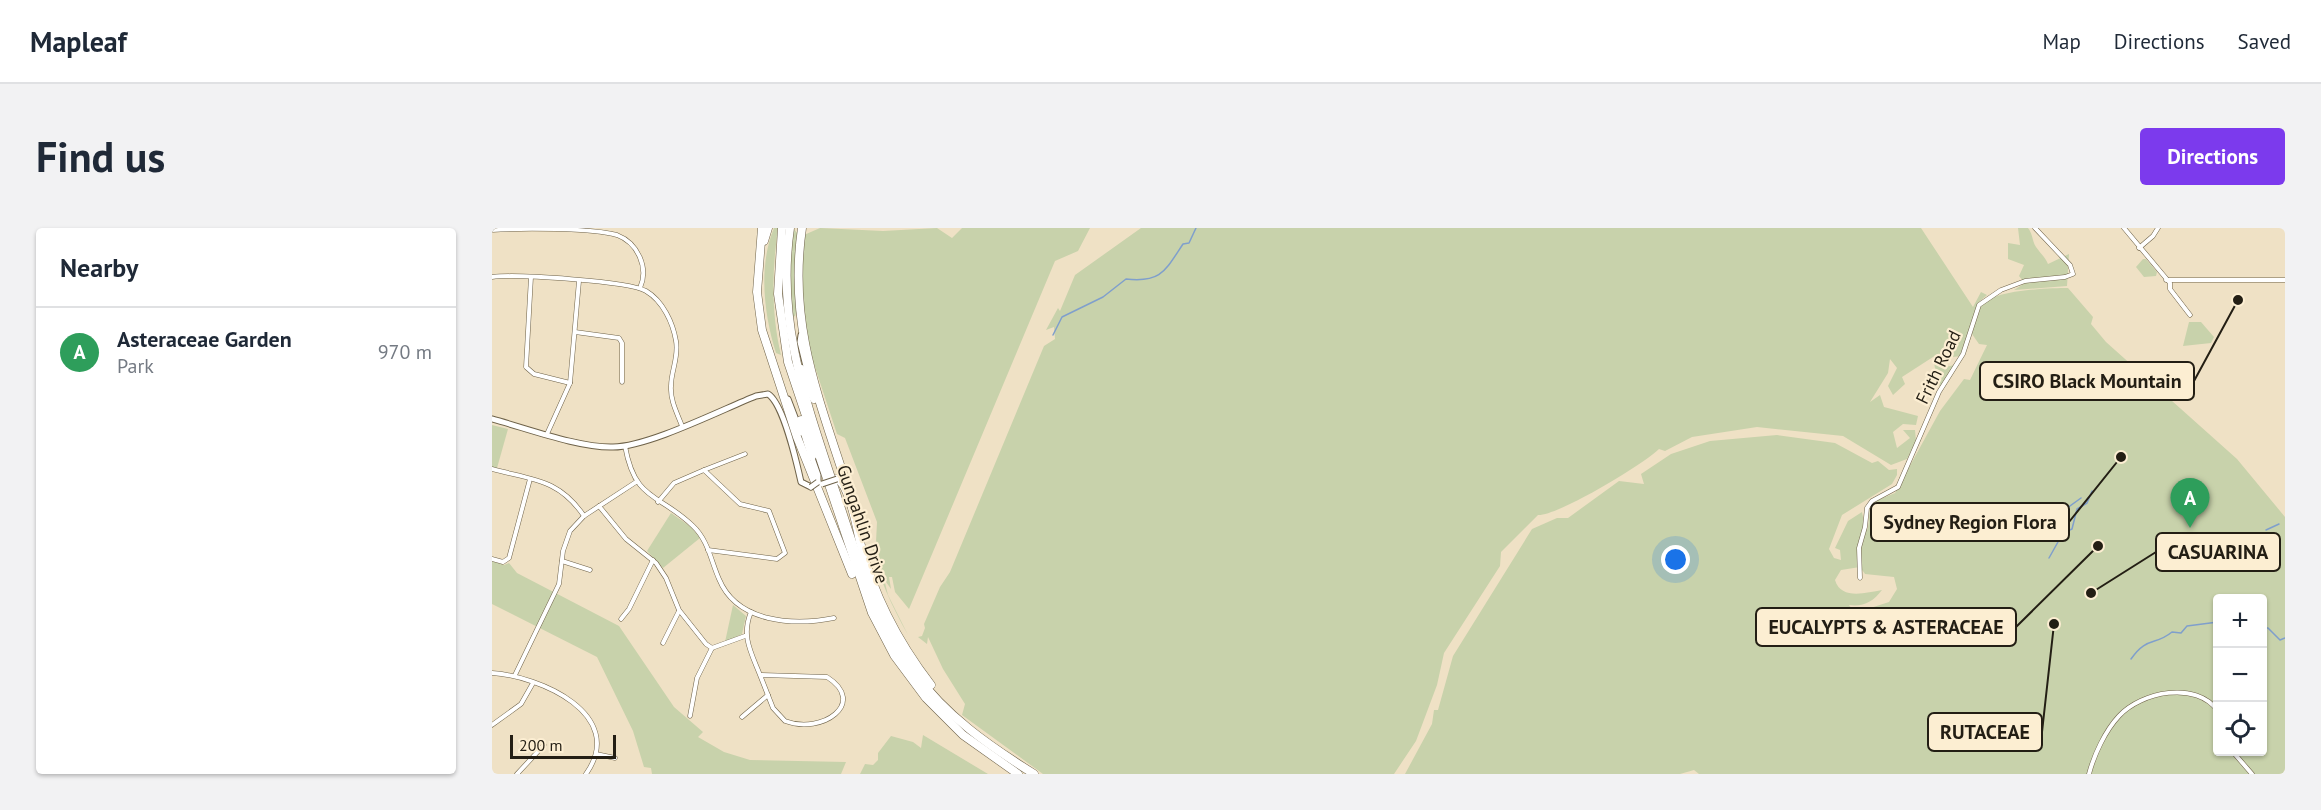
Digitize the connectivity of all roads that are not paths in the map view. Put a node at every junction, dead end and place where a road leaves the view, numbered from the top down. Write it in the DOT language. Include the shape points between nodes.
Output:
graph roads {
  1 [pos="767,228"];
  2 [pos="782,228"];
  3 [pos="790,228"];
  4 [pos="811,228"];
  5 [pos="2035,228"];
  6 [pos="2124,228"];
  7 [pos="2158,228"];
  8 [pos="492,230"];
  9 [pos="801,231"];
  10 [pos="2139,248"];
  11 [pos="492,277"];
  12 [pos="531,277"];
  13 [pos="2166,280"];
  14 [pos="2285,280"];
  15 [pos="579,281"];
  16 [pos="640,288"];
  17 [pos="2190,315"];
  18 [pos="781,328"];
  19 [pos="575,332"];
  20 [pos="801,335"];
  21 [pos="766,345"];
  22 [pos="793,347"];
  23 [pos="622,381"];
  24 [pos="570,383"];
  25 [pos="492,419"];
  26 [pos="682,426"];
  27 [pos="826,432"];
  28 [pos="547,434"];
  29 [pos="625,446"];
  30 [pos="745,454"];
  31 [pos="812,456"];
  32 [pos="492,469"];
  33 [pos="704,470"];
  34 [pos="530,479"];
  35 [pos="837,479"];
  36 [pos="636,482"];
  37 [pos="820,484"];
  38 [pos="658,502"];
  39 [pos="599,506"];
  40 [pos="584,516"];
  41 [pos="708,549"];
  42 [pos="863,554"];
  43 [pos="492,559"];
  44 [pos="653,560"];
  45 [pos="562,561"];
  46 [pos="590,570"];
  47 [pos="1860,578"];
  48 [pos="679,610"];
  49 [pos="751,612"];
  50 [pos="834,618"];
  51 [pos="621,619"];
  52 [pos="745,636"];
  53 [pos="663,643"];
  54 [pos="890,647"];
  55 [pos="712,648"];
  56 [pos="492,673"];
  57 [pos="514,675"];
  58 [pos="760,675"];
  59 [pos="532,683"];
  60 [pos="768,695"];
  61 [pos="2213,706"];
  62 [pos="690,716"];
  63 [pos="742,717"];
  64 [pos="492,725"];
  65 [pos="543,745"];
  66 [pos="596,754"];
  67 [pos="2236,756"];
  68 [pos="615,758"];
  69 [pos="1031,772"];
  70 [pos="517,774"];
  71 [pos="586,774"];
  72 [pos="1018,774"];
  73 [pos="2089,774"];
  74 [pos="2252,774"];
  1 -- 21 [label="highway" via="757,292"];
  2 -- 18 [label="highway, Gungahlin Drive" via="778,275"];
  3 -- 22 [label="highway, Gungahlin Drive" via="785,291"];
  4 -- 9 [label="highway"];
  5 -- 47 [label="street, Frith Road" via="2070,265 2073,274 2017,284 1979,305 1963,354 1939,392 1898,487 1867,508 1859,548"];
  6 -- 10 [label="street"];
  7 -- 10 [label="street"];
  8 -- 16 [label="street" via="562,229 617,235 629,242 640,258 644,272"];
  9 -- 20 [label="highway" via="797,285"];
  10 -- 13 [label="street"];
  11 -- 12 [label="street"];
  12 -- 15 [label="street"];
  12 -- 24 [label="street" via="526,367 534,374"];
  13 -- 14 [label="street"];
  13 -- 17 [label="street"];
  15 -- 16 [label="street"];
  15 -- 19 [label="street"];
  16 -- 26 [label="street" via="661,305 675,336 677,351 671,395"];
  18 -- 31 [label="highway" via="791,387"];
  18 -- 54 [label="highway, Gungahlin Drive" via="797,394 859,581"];
  19 -- 23 [label="street" via="619,338"];
  19 -- 24 [label="street"];
  20 -- 27 [label="street" via="806,368"];
  20 -- 42 [label="highway" via="853,506"];
  21 -- 31 [label="street"];
  21 -- 54 [label="highway" via="794,429 868,612"];
  22 -- 27 [label="highway"];
  22 -- 69 [label="highway, Gungahlin Drive" via="803,392 861,568 895,643 926,687 958,721"];
  24 -- 28 [label="street"];
  25 -- 28 [label="street"];
  26 -- 29 [label="street"];
  26 -- 37 [label="street, bridge" via="768,394 775,402 797,458 801,482 811,487"];
  27 -- 35 [label="street" via="839,471"];
  28 -- 29 [label="street" via="601,447"];
  29 -- 36 [label="street"];
  30 -- 33 [label="street"];
  31 -- 37 [label="street"];
  32 -- 34 [label="street"];
  33 -- 38 [label="street" via="674,483"];
  33 -- 41 [label="street" via="740,504 769,512 785,553 776,559"];
  34 -- 40 [label="street" via="562,490"];
  34 -- 43 [label="street" via="509,558 503,562"];
  35 -- 37 [label="street, bridge"];
  35 -- 42 [label="highway" via="853,511"];
  36 -- 38 [label="street"];
  36 -- 39 [label="street"];
  38 -- 41 [label="street" via="694,527"];
  39 -- 40 [label="street"];
  39 -- 44 [label="street" via="626,539"];
  40 -- 45 [label="street" via="568,534"];
  41 -- 49 [label="street" via="727,594"];
  42 -- 69 [label="highway" via="894,630 929,683 970,726"];
  44 -- 48 [label="street" via="666,578"];
  44 -- 51 [label="street"];
  45 -- 46 [label="street"];
  45 -- 57 [label="street" via="556,592"];
  48 -- 53 [label="street"];
  48 -- 55 [label="street"];
  49 -- 50 [label="street" via="804,623"];
  49 -- 52 [label="street"];
  52 -- 55 [label="street"];
  52 -- 58 [label="street"];
  54 -- 72 [label="highway" via="916,685 950,723"];
  55 -- 62 [label="street" via="697,678"];
  56 -- 57 [label="street"];
  57 -- 59 [label="street"];
  58 -- 60 [label="street"];
  58 -- 60 [label="street" via="822,675 834,681 842,699 838,712 829,720 793,723 776,713"];
  59 -- 64 [label="street" via="521,704"];
  59 -- 66 [label="street" via="582,709 595,730"];
  60 -- 63 [label="street"];
  61 -- 73 [label="street" via="2206,698 2186,691 2170,692 2127,709 2108,730"];
  65 -- 70 [label="street"];
  66 -- 68 [label="street"];
  66 -- 71 [label="street"];
  67 -- 74 [label="street"];
}
